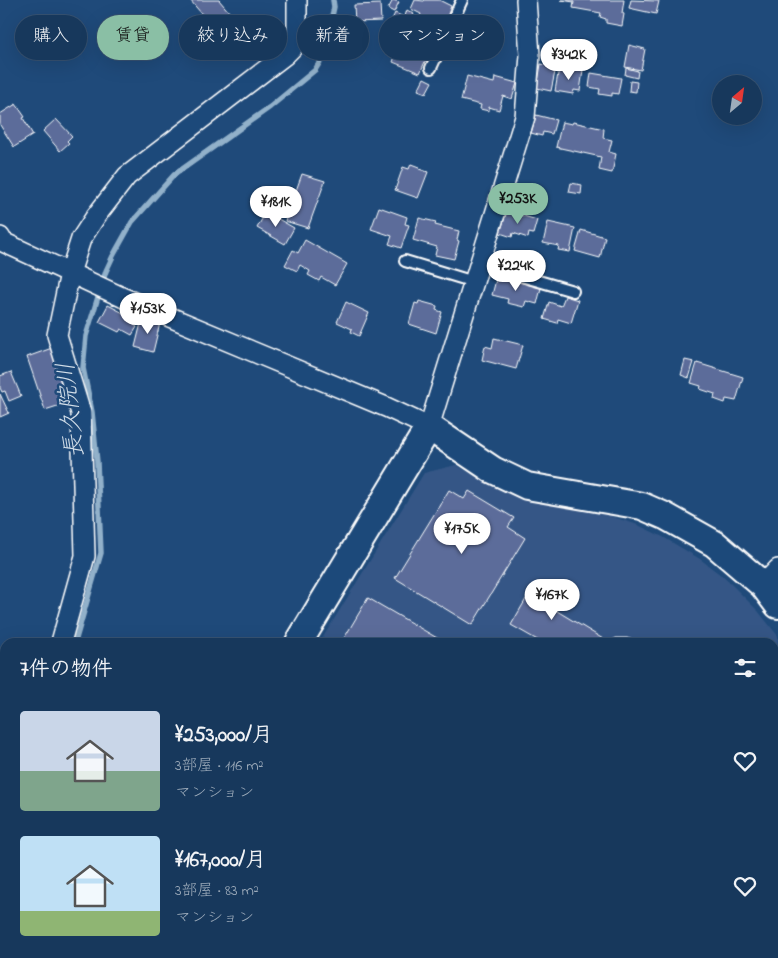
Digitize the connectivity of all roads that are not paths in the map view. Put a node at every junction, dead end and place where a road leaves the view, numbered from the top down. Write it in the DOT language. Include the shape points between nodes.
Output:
graph roads {
  1 [pos="297,0"];
  2 [pos="462,0"];
  3 [pos="526,0"];
  4 [pos="431,68"];
  5 [pos="1,241"];
  6 [pos="405,261"];
  7 [pos="480,264"];
  8 [pos="70,273"];
  9 [pos="474,282"];
  10 [pos="573,291"];
  11 [pos="429,427"];
  12 [pos="773,587"];
  13 [pos="62,638"];
  14 [pos="301,638"];
  1 -- 8 [label="street" via="298,35 293,47 127,176 81,239"];
  2 -- 4 [label="lane"];
  3 -- 7 [label="street" via="530,55 525,117"];
  5 -- 8 [label="street"];
  6 -- 9 [label="lane"];
  7 -- 9 [label="street"];
  7 -- 10 [label="lane"];
  8 -- 11 [label="street"];
  8 -- 13 [label="street" via="57,335 81,413 85,556"];
  9 -- 11 [label="street"];
  11 -- 12 [label="street" via="493,470 527,486 642,506 665,516 715,544"];
  11 -- 14 [label="street"];
}
